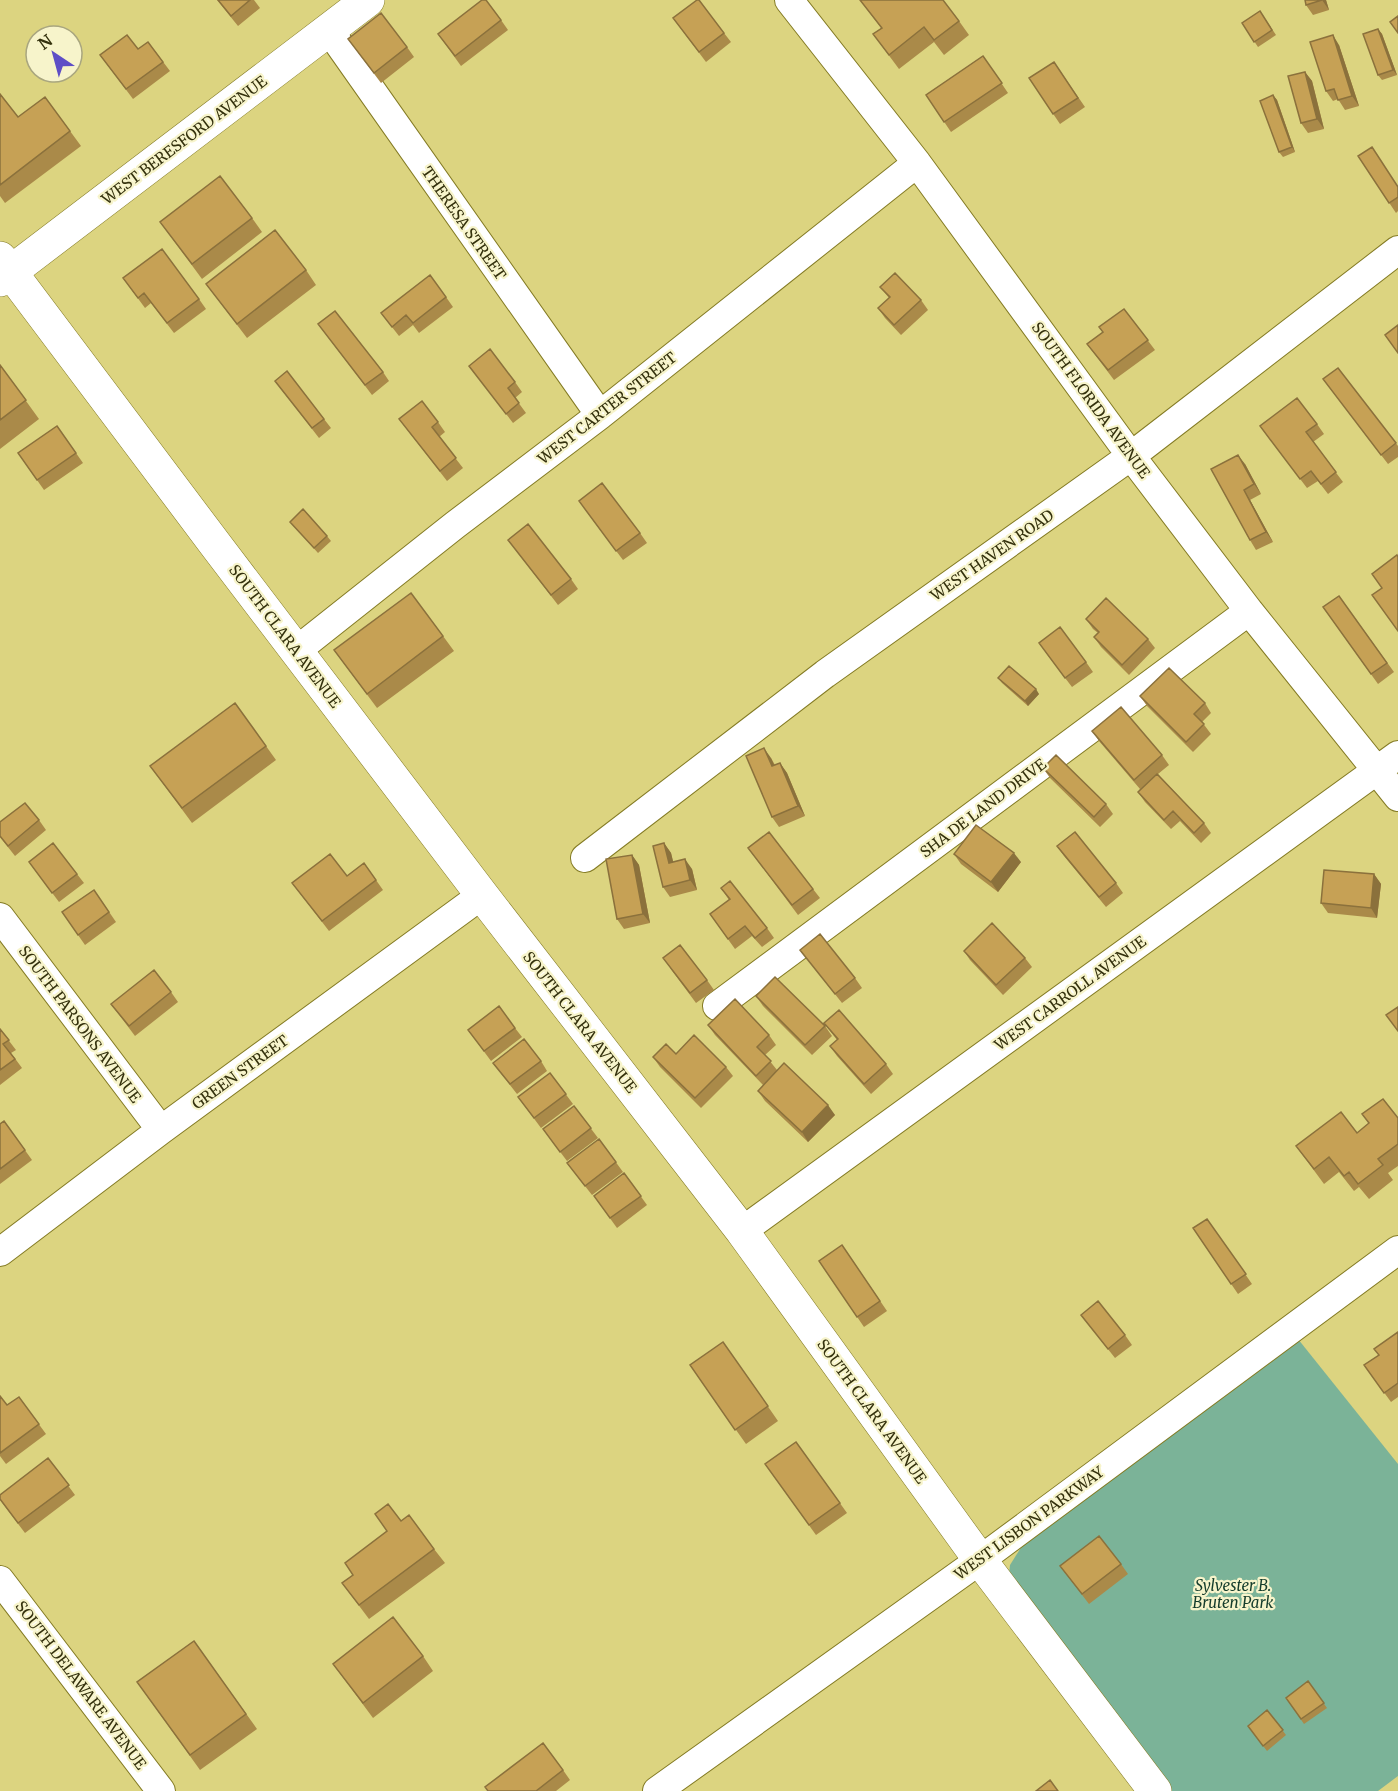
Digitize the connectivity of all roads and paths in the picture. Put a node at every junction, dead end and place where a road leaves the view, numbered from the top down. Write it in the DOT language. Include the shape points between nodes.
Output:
graph roads {
  1 [pos="368,0"];
  2 [pos="789,0"];
  3 [pos="329,30"];
  4 [pos="917,163"];
  5 [pos="1398,250"];
  6 [pos="4,270"];
  7 [pos="600,416"];
  8 [pos="1131,456"];
  9 [pos="1248,610"];
  10 [pos="296,651"];
  11 [pos="1388,763"];
  12 [pos="1398,797"];
  13 [pos="585,858"];
  14 [pos="482,895"];
  15 [pos="0,917"];
  16 [pos="717,1006"];
  17 [pos="161,1130"];
  18 [pos="742,1231"];
  19 [pos="1398,1250"];
  20 [pos="0,1252"];
  21 [pos="980,1560"];
  22 [pos="0,1580"];
  23 [pos="665,1789"];
  24 [pos="161,1791"];
  25 [pos="1155,1791"];
  1 -- 3 [label="street, WEST BERESFORD AVENUE"];
  2 -- 4 [label="street, SOUTH FLORIDA AVENUE"];
  3 -- 6 [label="street, WEST BERESFORD AVENUE"];
  3 -- 7 [label="street, THERESA STREET"];
  4 -- 7 [label="street, WEST CARTER STREET"];
  4 -- 8 [label="street, SOUTH FLORIDA AVENUE"];
  5 -- 8 [label="street, WEST HAVEN ROAD"];
  6 -- 10 [label="street, SOUTH CLARA AVENUE"];
  7 -- 10 [label="street, WEST CARTER STREET"];
  8 -- 9 [label="street, SOUTH FLORIDA AVENUE"];
  8 -- 13 [label="street, WEST HAVEN ROAD" via="825,674"];
  9 -- 11 [label="street, SOUTH FLORIDA AVENUE"];
  9 -- 16 [label="street, SHA DE LAND DRIVE"];
  10 -- 14 [label="street, SOUTH CLARA AVENUE"];
  11 -- 12 [label="street, SOUTH FLORIDA AVENUE"];
  11 -- 18 [label="street, WEST CARROLL AVENUE"];
  14 -- 17 [label="street, GREEN STREET"];
  14 -- 18 [label="street, SOUTH CLARA AVENUE"];
  15 -- 17 [label="street, SOUTH PARSONS AVENUE"];
  17 -- 20 [label="street, GREEN STREET"];
  18 -- 21 [label="street, SOUTH CLARA AVENUE"];
  19 -- 21 [label="street, WEST LISBON PARKWAY"];
  21 -- 23 [label="street, WEST LISBON PARKWAY"];
  21 -- 25 [label="street, SOUTH CLARA AVENUE"];
  22 -- 24 [label="street, SOUTH DELAWARE AVENUE"];
}
